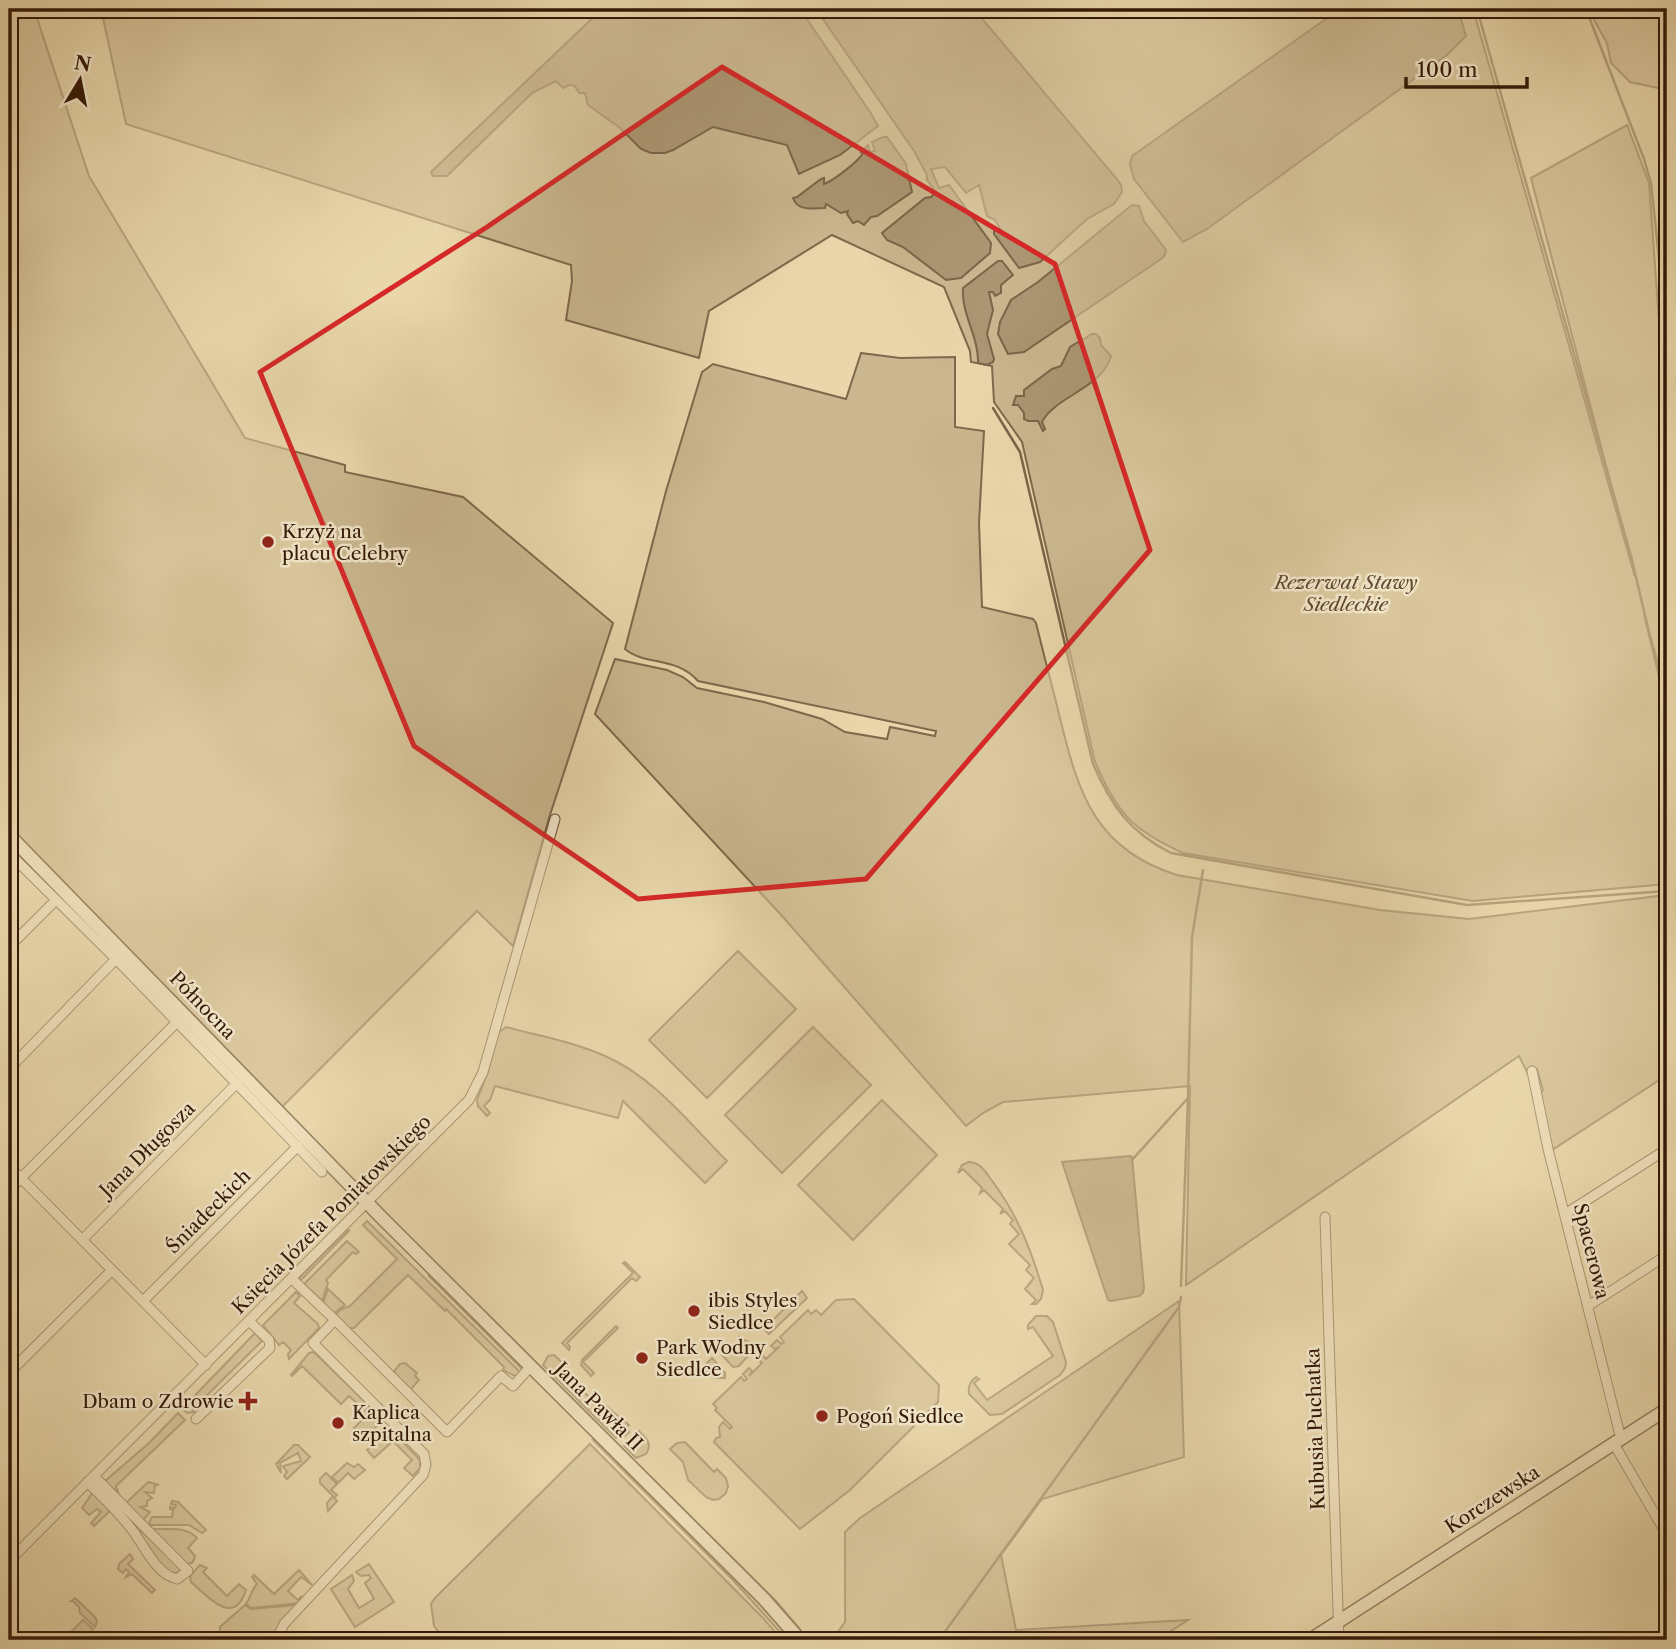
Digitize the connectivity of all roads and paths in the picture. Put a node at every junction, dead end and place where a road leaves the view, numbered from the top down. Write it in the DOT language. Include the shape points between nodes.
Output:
graph roads {
  1 [pos="555,819"];
  2 [pos="9,835"];
  3 [pos="9,853"];
  4 [pos="56,900"];
  5 [pos="9,947"];
  6 [pos="116,959"];
  7 [pos="181,1018"];
  8 [pos="9,1069"];
  9 [pos="1532,1071"];
  10 [pos="237,1083"];
  11 [pos="298,1146"];
  12 [pos="1667,1149"];
  13 [pos="9,1166"];
  14 [pos="322,1172"];
  15 [pos="21,1178"];
  16 [pos="9,1190"];
  17 [pos="368,1202"];
  18 [pos="1565,1214"];
  19 [pos="1325,1217"];
  20 [pos="82,1240"];
  21 [pos="1667,1255"];
  22 [pos="112,1270"];
  23 [pos="292,1279"];
  24 [pos="143,1301"];
  25 [pos="1588,1306"];
  26 [pos="335,1320"];
  27 [pos="249,1321"];
  28 [pos="206,1365"];
  29 [pos="531,1366"];
  30 [pos="9,1373"];
  31 [pos="1667,1409"];
  32 [pos="196,1419"];
  33 [pos="1617,1441"];
  34 [pos="91,1479"];
  35 [pos="1667,1535"];
  36 [pos="9,1561"];
  37 [pos="1338,1622"];
  38 [pos="282,1640"];
  39 [pos="800,1640"];
  40 [pos="1310,1640"];
  41 [pos="1339,1640"];
  1 -- 17 [label="street, Księcia Józefa Poniatowskiego" via="478,1084 469,1100"];
  2 -- 7 [label="main road, Północna"];
  3 -- 4 [label="street, Północna"];
  4 -- 5 [label="street"];
  4 -- 6 [label="street, Północna"];
  6 -- 7 [label="street, Północna"];
  6 -- 8 [label="street"];
  7 -- 10 [label="street, Północna"];
  7 -- 15 [label="street"];
  7 -- 17 [label="main road, Północna"];
  9 -- 18 [label="street, Spacerowa"];
  10 -- 11 [label="street, Północna"];
  10 -- 20 [label="street, Jana Długosza"];
  11 -- 14 [label="street, Północna"];
  11 -- 24 [label="street, Śniadeckich"];
  12 -- 18 [label="street"];
  13 -- 15 [label="street"];
  15 -- 16 [label="street"];
  15 -- 20 [label="street"];
  17 -- 23 [label="street, Księcia Józefa Poniatowskiego"];
  17 -- 29 [label="main road, Jana Pawła II"];
  18 -- 25 [label="street, Spacerowa"];
  19 -- 37 [label="street, Kubusia Puchatka"];
  20 -- 22 [label="street"];
  21 -- 25 [label="street"];
  22 -- 24 [label="street"];
  22 -- 30 [label="street"];
  23 -- 26 [label="street"];
  23 -- 27 [label="street, Księcia Józefa Poniatowskiego"];
  24 -- 28 [label="street"];
  25 -- 33 [label="street, Spacerowa"];
  26 -- 29 [label="street" via="447,1433 502,1376 513,1385"];
  26 -- 38 [label="street" via="313,1343 424,1454 426,1465 423,1475 284,1624"];
  27 -- 28 [label="street, Księcia Józefa Poniatowskiego"];
  27 -- 32 [label="street" via="269,1340 270,1348"];
  28 -- 34 [label="street, Księcia Józefa Poniatowskiego"];
  29 -- 39 [label="main road, Jana Pawła II"];
  31 -- 33 [label="main road, Korczewska"];
  33 -- 35 [label="street, Spacerowa"];
  33 -- 37 [label="main road, Korczewska"];
  34 -- 34 [label="street" via="169,1577 184,1576 188,1572"];
  34 -- 36 [label="street, Księcia Józefa Poniatowskiego"];
  37 -- 40 [label="main road, Korczewska"];
  37 -- 41 [label="street, Kubusia Puchatka"];
}
